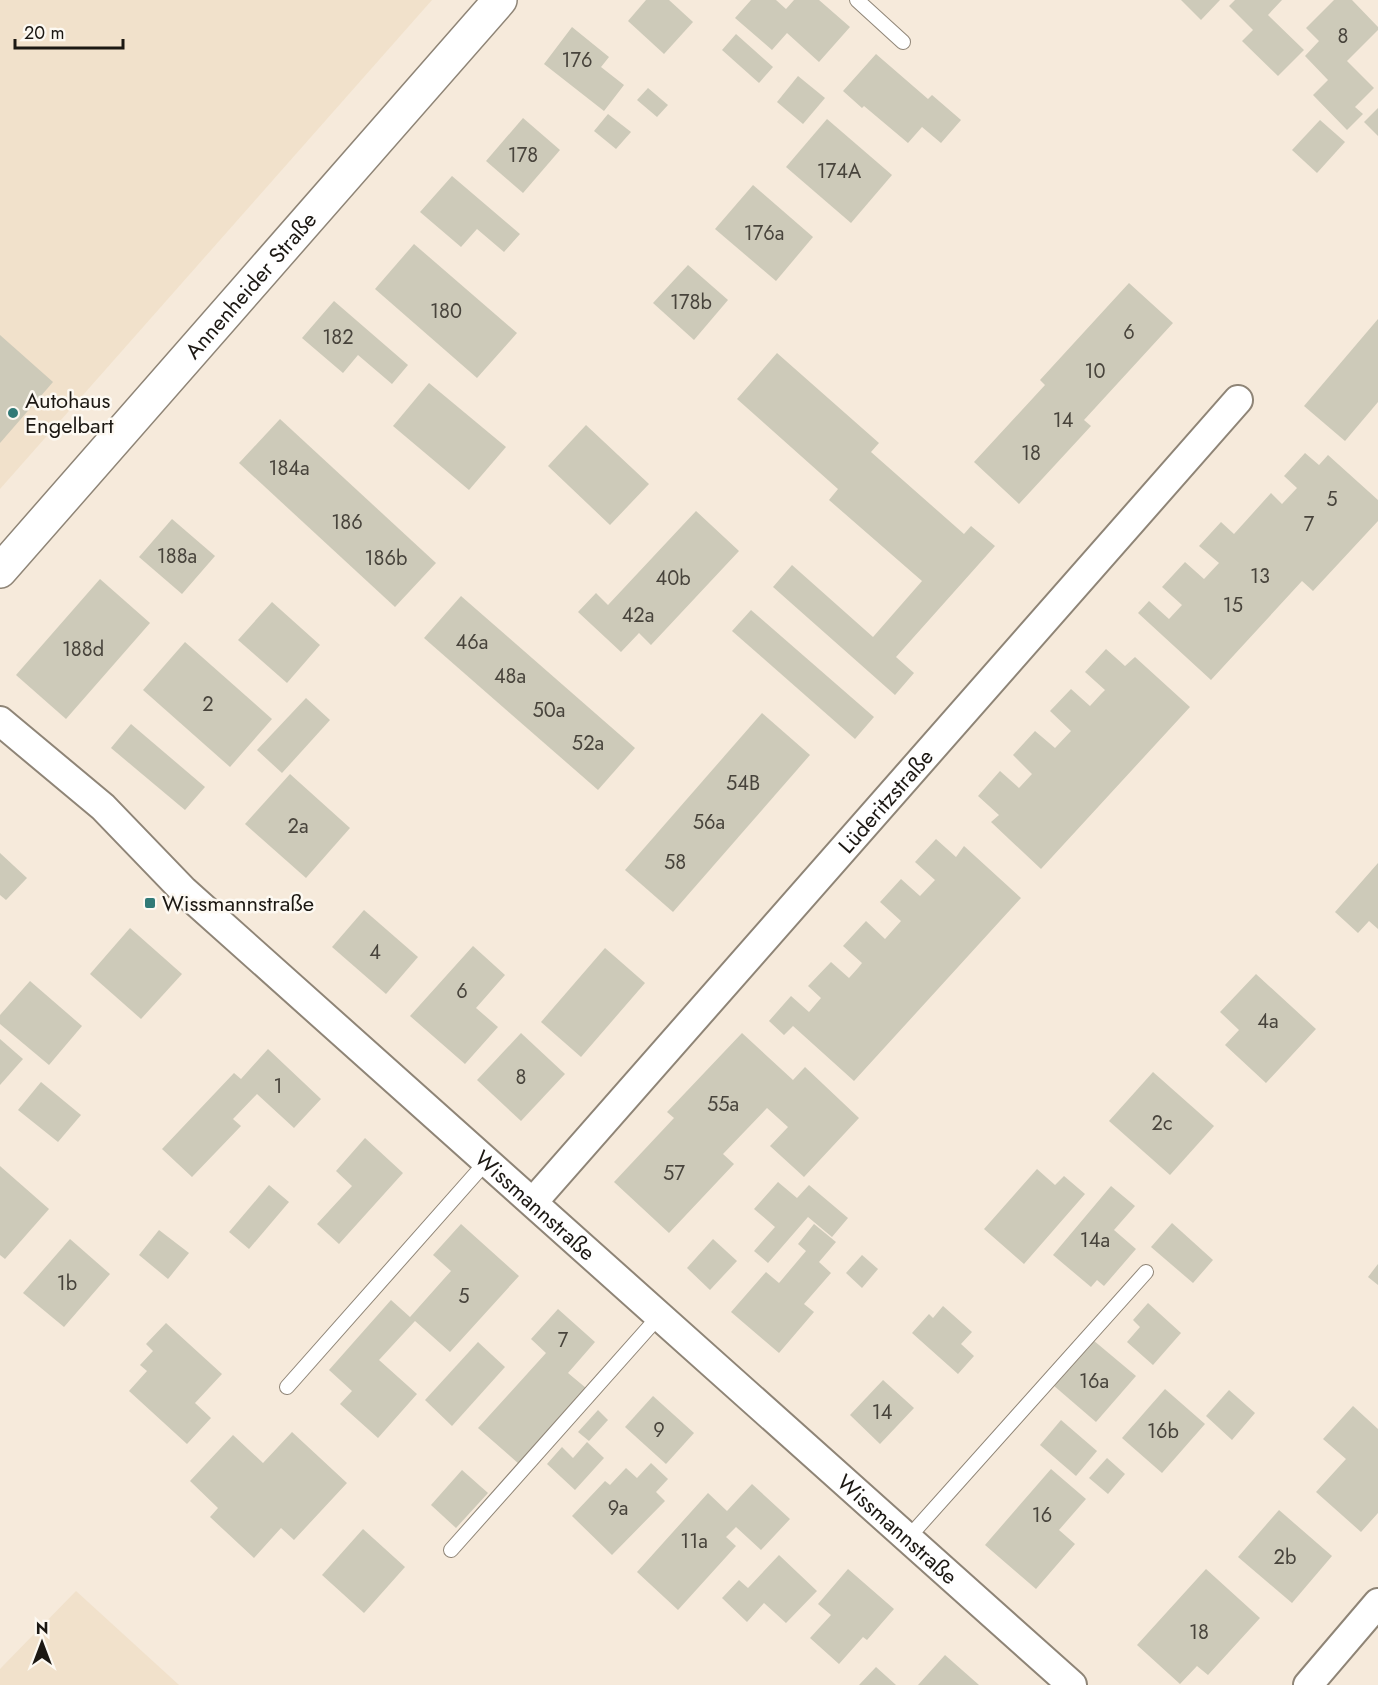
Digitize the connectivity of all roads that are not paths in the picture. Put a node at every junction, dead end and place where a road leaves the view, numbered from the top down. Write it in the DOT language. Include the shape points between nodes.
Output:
graph roads {
  1 [pos="500,0"];
  2 [pos="857,0"];
  3 [pos="903,42"];
  4 [pos="1238,400"];
  5 [pos="0,571"];
  6 [pos="0,721"];
  7 [pos="487,1161"];
  8 [pos="533,1202"];
  9 [pos="1146,1272"];
  10 [pos="660,1315"];
  11 [pos="287,1387"];
  12 [pos="908,1538"];
  13 [pos="451,1551"];
  14 [pos="1378,1603"];
  15 [pos="1072,1685"];
  16 [pos="1308,1685"];
  1 -- 5 [label="street, Annenheider Straße"];
  2 -- 3 [label="lane"];
  4 -- 8 [label="street, Lüderitzstraße"];
  6 -- 7 [label="street, Wissmannstraße" via="103,807 184,891"];
  7 -- 8 [label="street, Wissmannstraße"];
  7 -- 11 [label="lane"];
  8 -- 10 [label="street, Wissmannstraße"];
  9 -- 12 [label="lane"];
  10 -- 12 [label="street, Wissmannstraße"];
  10 -- 13 [label="lane"];
  12 -- 15 [label="street, Wissmannstraße"];
  14 -- 16 [label="street"];
}
